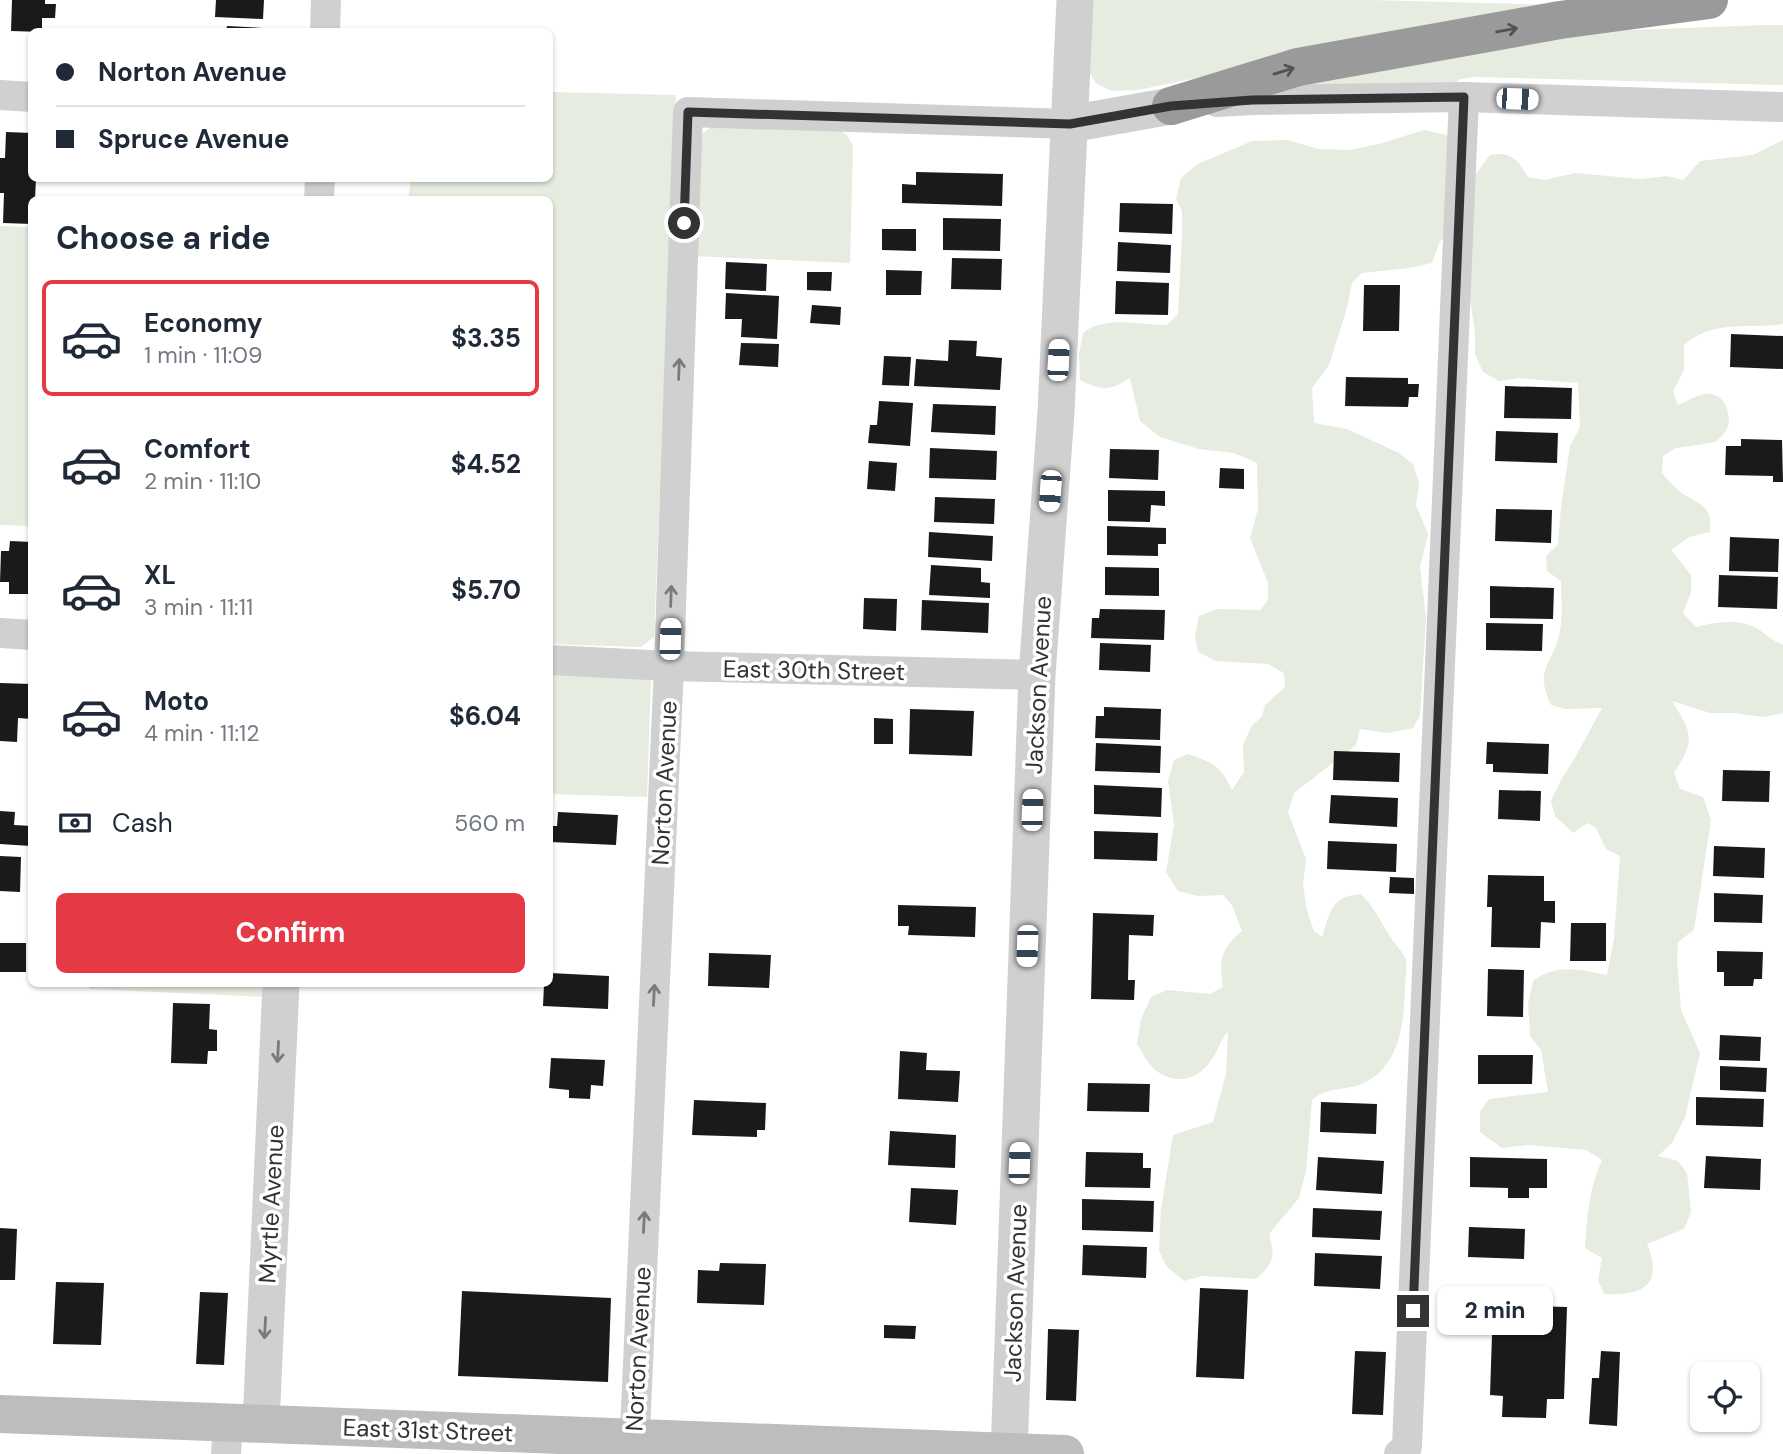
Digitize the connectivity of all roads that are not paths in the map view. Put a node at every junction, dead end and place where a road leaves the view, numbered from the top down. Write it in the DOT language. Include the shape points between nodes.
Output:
graph roads {
  1 [pos="326,0"];
  2 [pos="1075,0"];
  3 [pos="1709,0"];
  4 [pos="325,28"];
  5 [pos="0,95"];
  6 [pos="28,97"];
  7 [pos="1464,97"];
  8 [pos="1171,106"];
  9 [pos="1783,107"];
  10 [pos="1070,124"];
  11 [pos="0,634"];
  12 [pos="28,635"];
  13 [pos="553,660"];
  14 [pos="669,666"];
  15 [pos="1037,675"];
  16 [pos="281,987"];
  17 [pos="0,1414"];
  18 [pos="238,1434"];
  19 [pos="634,1446"];
  20 [pos="1009,1453"];
  21 [pos="1065,1454"];
  22 [pos="1399,1454"];
  1 -- 4 [label="street"];
  2 -- 10 [label="street, Jackson Avenue"];
  8 -- 3 [label="highway, one-way" via="1298,67 1560,20"];
  5 -- 6 [label="street"];
  7 -- 8 [label="street" via="1252,100"];
  7 -- 9 [label="street"];
  7 -- 22 [label="street" via="1408,1422 1406,1447"];
  8 -- 10 [label="street"];
  14 -- 10 [label="street, Norton Avenue, one-way" via="688,112"];
  10 -- 15 [label="street, Jackson Avenue"];
  11 -- 12 [label="street"];
  13 -- 14 [label="street, East 30th Street"];
  14 -- 15 [label="street, East 30th Street"];
  19 -- 14 [label="street, Norton Avenue, one-way"];
  15 -- 20 [label="street, Jackson Avenue"];
  16 -- 18 [label="street, Myrtle Avenue, one-way"];
  17 -- 18 [label="main road, East 31st Street"];
  18 -- 19 [label="main road, East 31st Street"];
  19 -- 20 [label="main road, East 31st Street"];
  20 -- 21 [label="main road, East 31st Street"];
}
